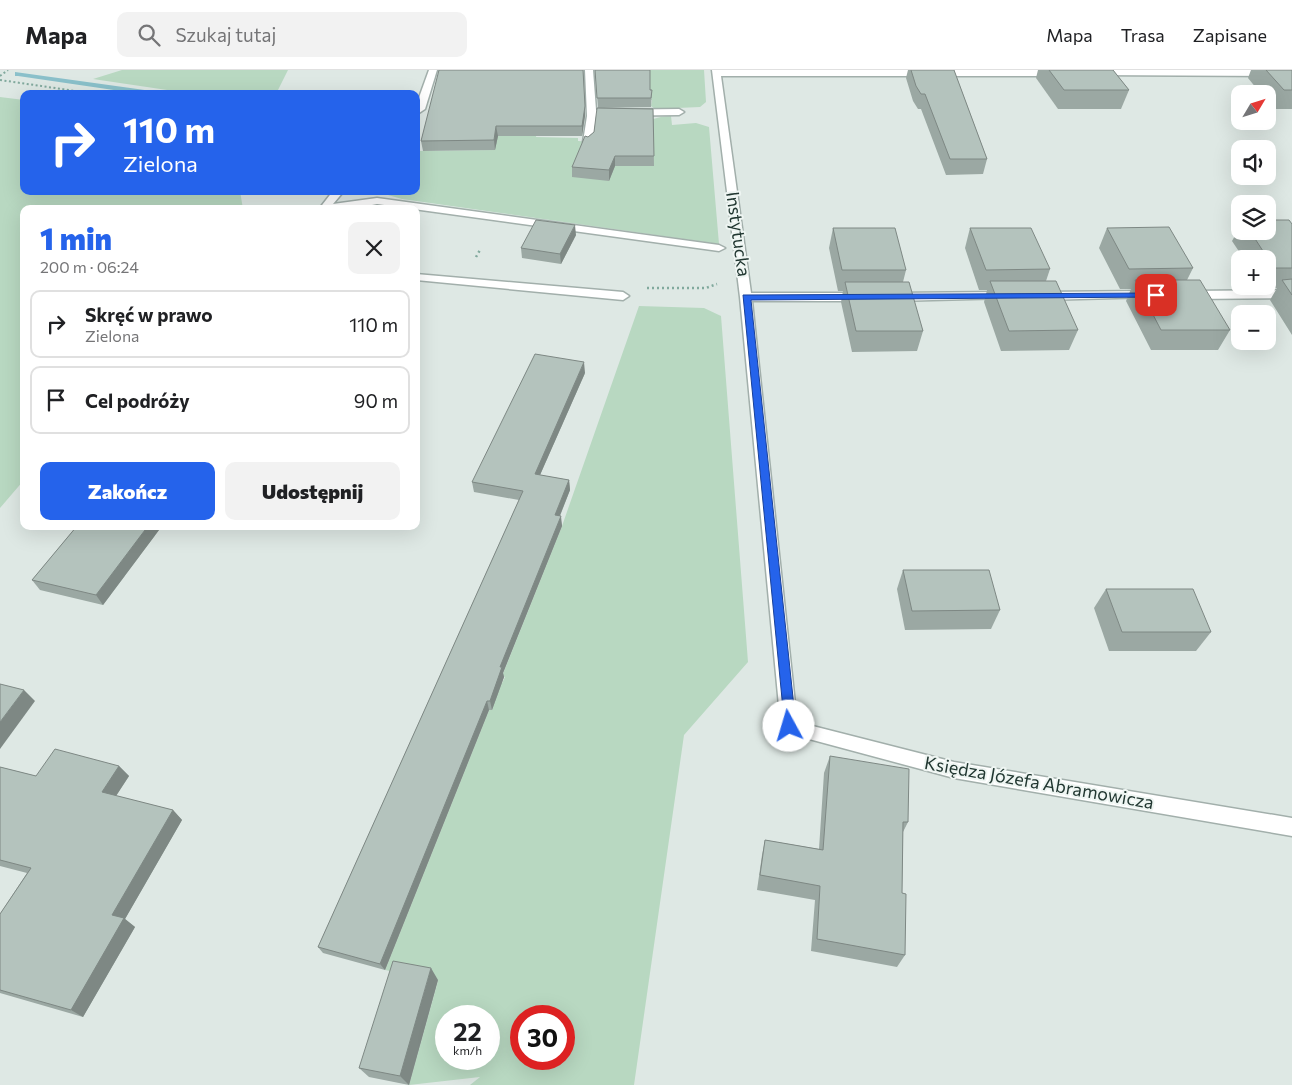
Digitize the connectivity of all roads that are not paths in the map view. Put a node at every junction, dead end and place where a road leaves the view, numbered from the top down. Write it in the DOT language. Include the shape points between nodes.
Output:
graph roads {
  1 [pos="433,70"];
  2 [pos="589,70"];
  3 [pos="716,72"];
  4 [pos="1069,73"];
  5 [pos="1089,73"];
  6 [pos="1292,73"];
  7 [pos="420,109"];
  8 [pos="679,112"];
  9 [pos="591,114"];
  10 [pos="588,142"];
  11 [pos="336,195"];
  12 [pos="327,205"];
  13 [pos="355,205"];
  14 [pos="406,205"];
  15 [pos="420,207"];
  16 [pos="719,248"];
  17 [pos="420,277"];
  18 [pos="1292,294"];
  19 [pos="622,296"];
  20 [pos="1014,296"];
  21 [pos="1034,296"];
  22 [pos="746,297"];
  23 [pos="789,726"];
  24 [pos="1292,827"];
  1 -- 7 [label="street"];
  2 -- 9 [label="street"];
  3 -- 4 [label="street"];
  3 -- 22 [label="street, Instytucka"];
  5 -- 6 [label="street"];
  8 -- 9 [label="street"];
  9 -- 10 [label="street"];
  11 -- 12 [label="street"];
  13 -- 14 [label="street" via="377,201"];
  15 -- 16 [label="street"];
  17 -- 19 [label="street"];
  18 -- 21 [label="street"];
  20 -- 22 [label="street"];
  22 -- 23 [label="street, Instytucka"];
  23 -- 24 [label="street, Księdza Józefa Abramowicza" via="954,770"];
}
